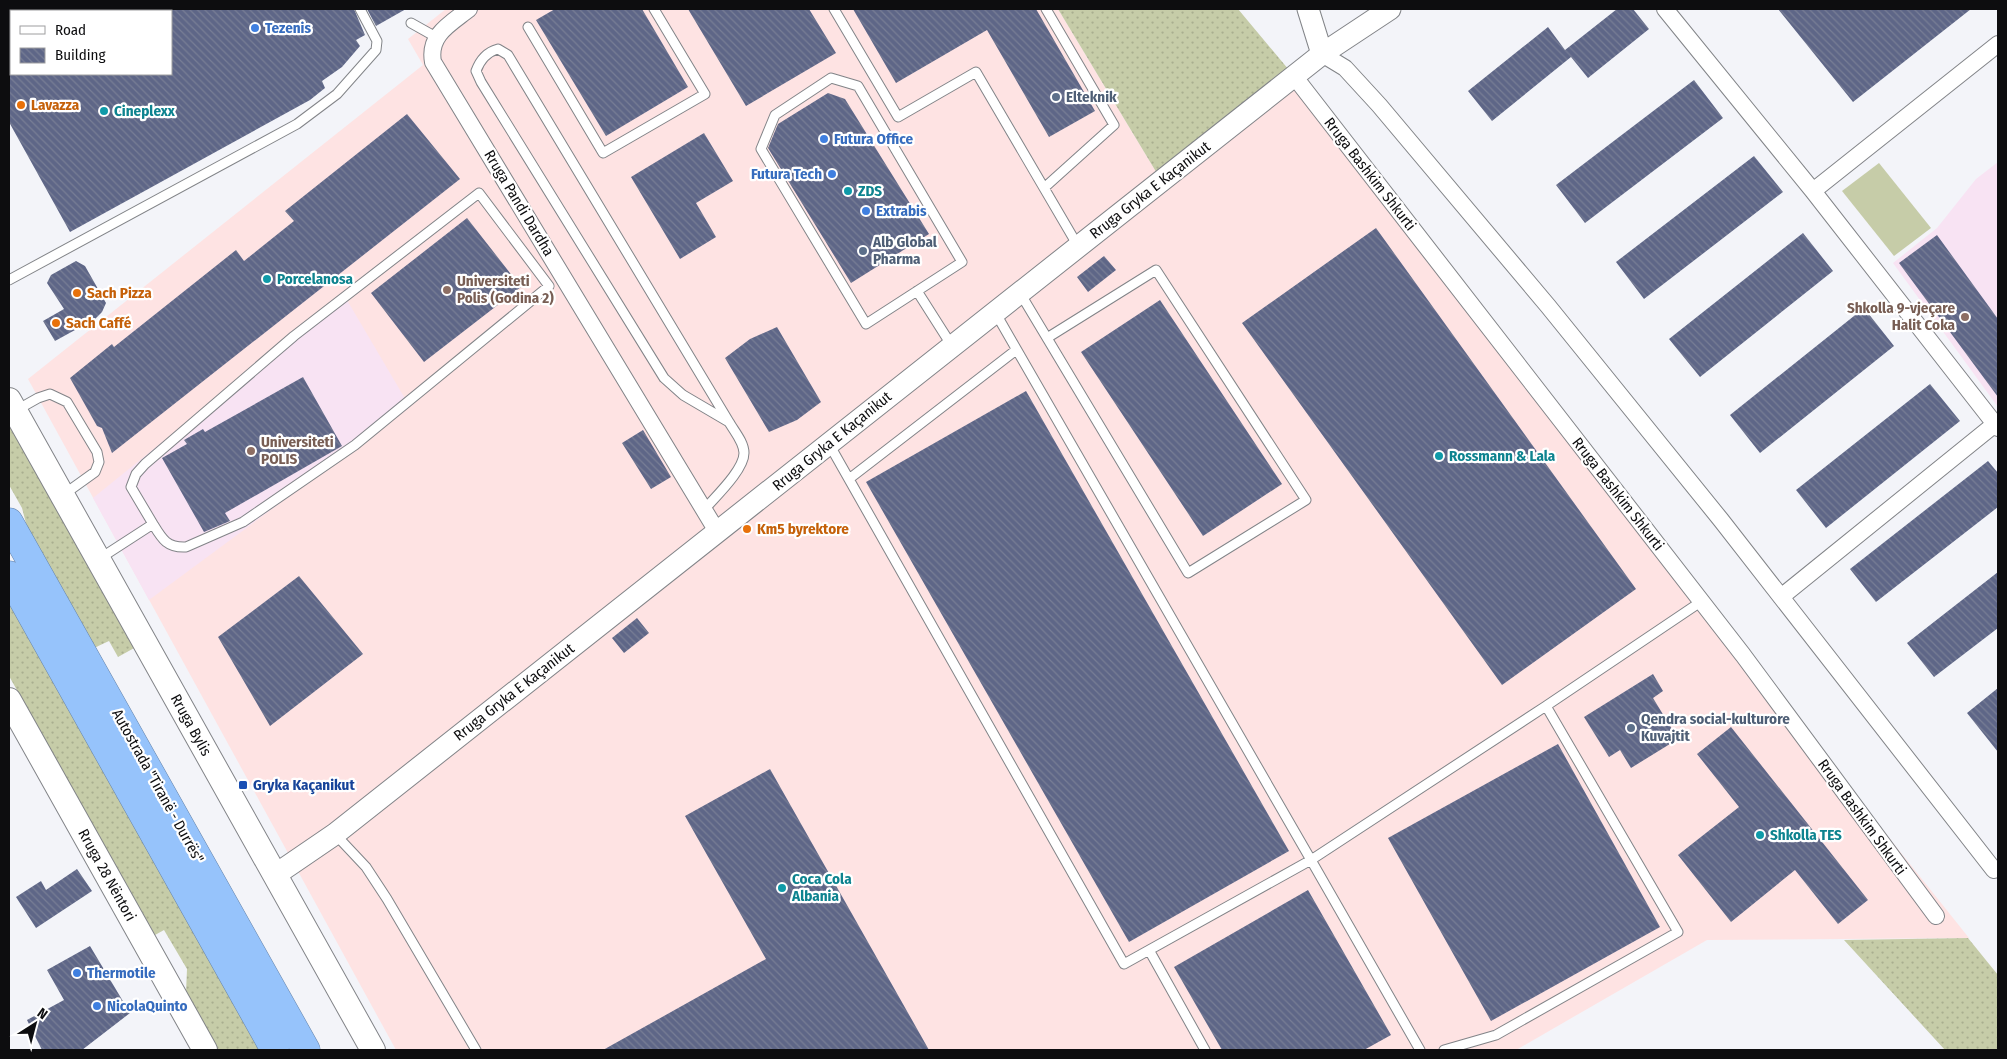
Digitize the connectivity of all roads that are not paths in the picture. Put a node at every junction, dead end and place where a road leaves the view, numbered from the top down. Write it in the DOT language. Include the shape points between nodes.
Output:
graph roads {
  1 [pos="360,9"];
  2 [pos="469,9"];
  3 [pos="654,9"];
  4 [pos="834,9"];
  5 [pos="1046,9"];
  6 [pos="1308,9"];
  7 [pos="1390,9"];
  8 [pos="1665,9"];
  9 [pos="411,23"];
  10 [pos="528,27"];
  11 [pos="436,37"];
  12 [pos="1998,44"];
  13 [pos="1322,54"];
  14 [pos="1294,76"];
  15 [pos="1044,188"];
  16 [pos="1813,191"];
  17 [pos="1078,246"];
  18 [pos="9,280"];
  19 [pos="917,291"];
  20 [pos="1020,292"];
  21 [pos="995,312"];
  22 [pos="1048,338"];
  23 [pos="953,346"];
  24 [pos="1016,350"];
  25 [pos="12,406"];
  26 [pos="728,422"];
  27 [pos="1996,426"];
  28 [pos="829,444"];
  29 [pos="849,479"];
  30 [pos="62,496"];
  31 [pos="704,510"];
  32 [pos="11,524"];
  33 [pos="153,524"];
  34 [pos="718,533"];
  35 [pos="98,560"];
  36 [pos="9,575"];
  37 [pos="1781,596"];
  38 [pos="1702,601"];
  39 [pos="9,700"];
  40 [pos="1546,706"];
  41 [pos="335,834"];
  42 [pos="1311,860"];
  43 [pos="1994,870"];
  44 [pos="275,875"];
  45 [pos="1936,916"];
  46 [pos="1149,950"];
  47 [pos="205,1050"];
  48 [pos="275,1050"];
  49 [pos="306,1050"];
  50 [pos="373,1050"];
  51 [pos="476,1050"];
  52 [pos="1206,1050"];
  53 [pos="1420,1050"];
  54 [pos="1444,1050"];
  1 -- 18 [label="lane" via="377,42 376,50 337,94 297,124"];
  2 -- 11 [label="street"];
  3 -- 10 [label="lane" via="705,94 603,154"];
  4 -- 15 [label="lane" via="898,117 976,72"];
  5 -- 15 [label="lane" via="1114,124"];
  6 -- 13 [label="street"];
  7 -- 13 [label="street, Rruga Gryka E Kaçanikut"];
  8 -- 16 [label="street"];
  9 -- 11 [label="lane"];
  11 -- 31 [label="street, Rruga Pandi Dardha" via="432,51 434,62"];
  12 -- 16 [label="street"];
  13 -- 14 [label="street, Rruga Gryka E Kaçanikut"];
  13 -- 37 [label="street" via="1345,68 1386,112 1548,306"];
  14 -- 17 [label="street, Rruga Gryka E Kaçanikut"];
  14 -- 38 [label="street, Rruga Bashkim Shkurti"];
  15 -- 17 [label="lane"];
  16 -- 27 [label="street"];
  17 -- 20 [label="street, Rruga Gryka E Kaçanikut"];
  19 -- 19 [label="lane" via="866,324 762,149 774,115 831,78 858,86 962,262"];
  19 -- 23 [label="lane"];
  20 -- 21 [label="street, Rruga Gryka E Kaçanikut"];
  20 -- 22 [label="lane"];
  21 -- 23 [label="street, Rruga Gryka E Kaçanikut"];
  21 -- 24 [label="lane"];
  22 -- 22 [label="lane" via="1188,573 1306,500 1156,270"];
  23 -- 28 [label="street, Rruga Gryka E Kaçanikut"];
  24 -- 29 [label="lane"];
  24 -- 42 [label="lane"];
  25 -- 30 [label="main road, Rruga Bylis"];
  25 -- 30 [label="lane" via="50,394 67,402 97,452 99,462 95,472"];
  26 -- 26 [label="lane" via="508,55 498,49 490,51 479,62 476,71 481,82 664,378 683,395"];
  26 -- 31 [label="lane" via="744,452 742,464"];
  27 -- 37 [label="street"];
  28 -- 29 [label="lane"];
  28 -- 34 [label="street, Rruga Gryka E Kaçanikut"];
  29 -- 46 [label="lane" via="1124,964"];
  30 -- 35 [label="main road, Rruga Bylis"];
  31 -- 34 [label="street, Rruga Pandi Dardha"];
  32 -- 49 [label="highway, Autostrada \"Tiranë - Durrës\""];
  33 -- 33 [label="lane" via="132,487 136,474 145,464 301,330 479,192 549,286 355,445 243,522 177,548 163,542"];
  33 -- 35 [label="lane"];
  34 -- 41 [label="street, Rruga Gryka E Kaçanikut"];
  35 -- 44 [label="main road, Rruga Bylis"];
  36 -- 48 [label="highway, Autostrada \"Tiranë - Durrës\""];
  37 -- 43 [label="street"];
  38 -- 40 [label="lane"];
  38 -- 45 [label="street, Rruga Bashkim Shkurti"];
  39 -- 47 [label="main road, Rruga 28 Nëntori"];
  40 -- 42 [label="lane"];
  40 -- 54 [label="lane" via="1678,932 1496,1035"];
  41 -- 44 [label="street, Rruga Gryka E Kaçanikut"];
  41 -- 51 [label="lane" via="366,867 387,899"];
  42 -- 46 [label="lane"];
  42 -- 53 [label="lane"];
  44 -- 50 [label="main road, Rruga Bylis"];
  46 -- 52 [label="lane"];
}
